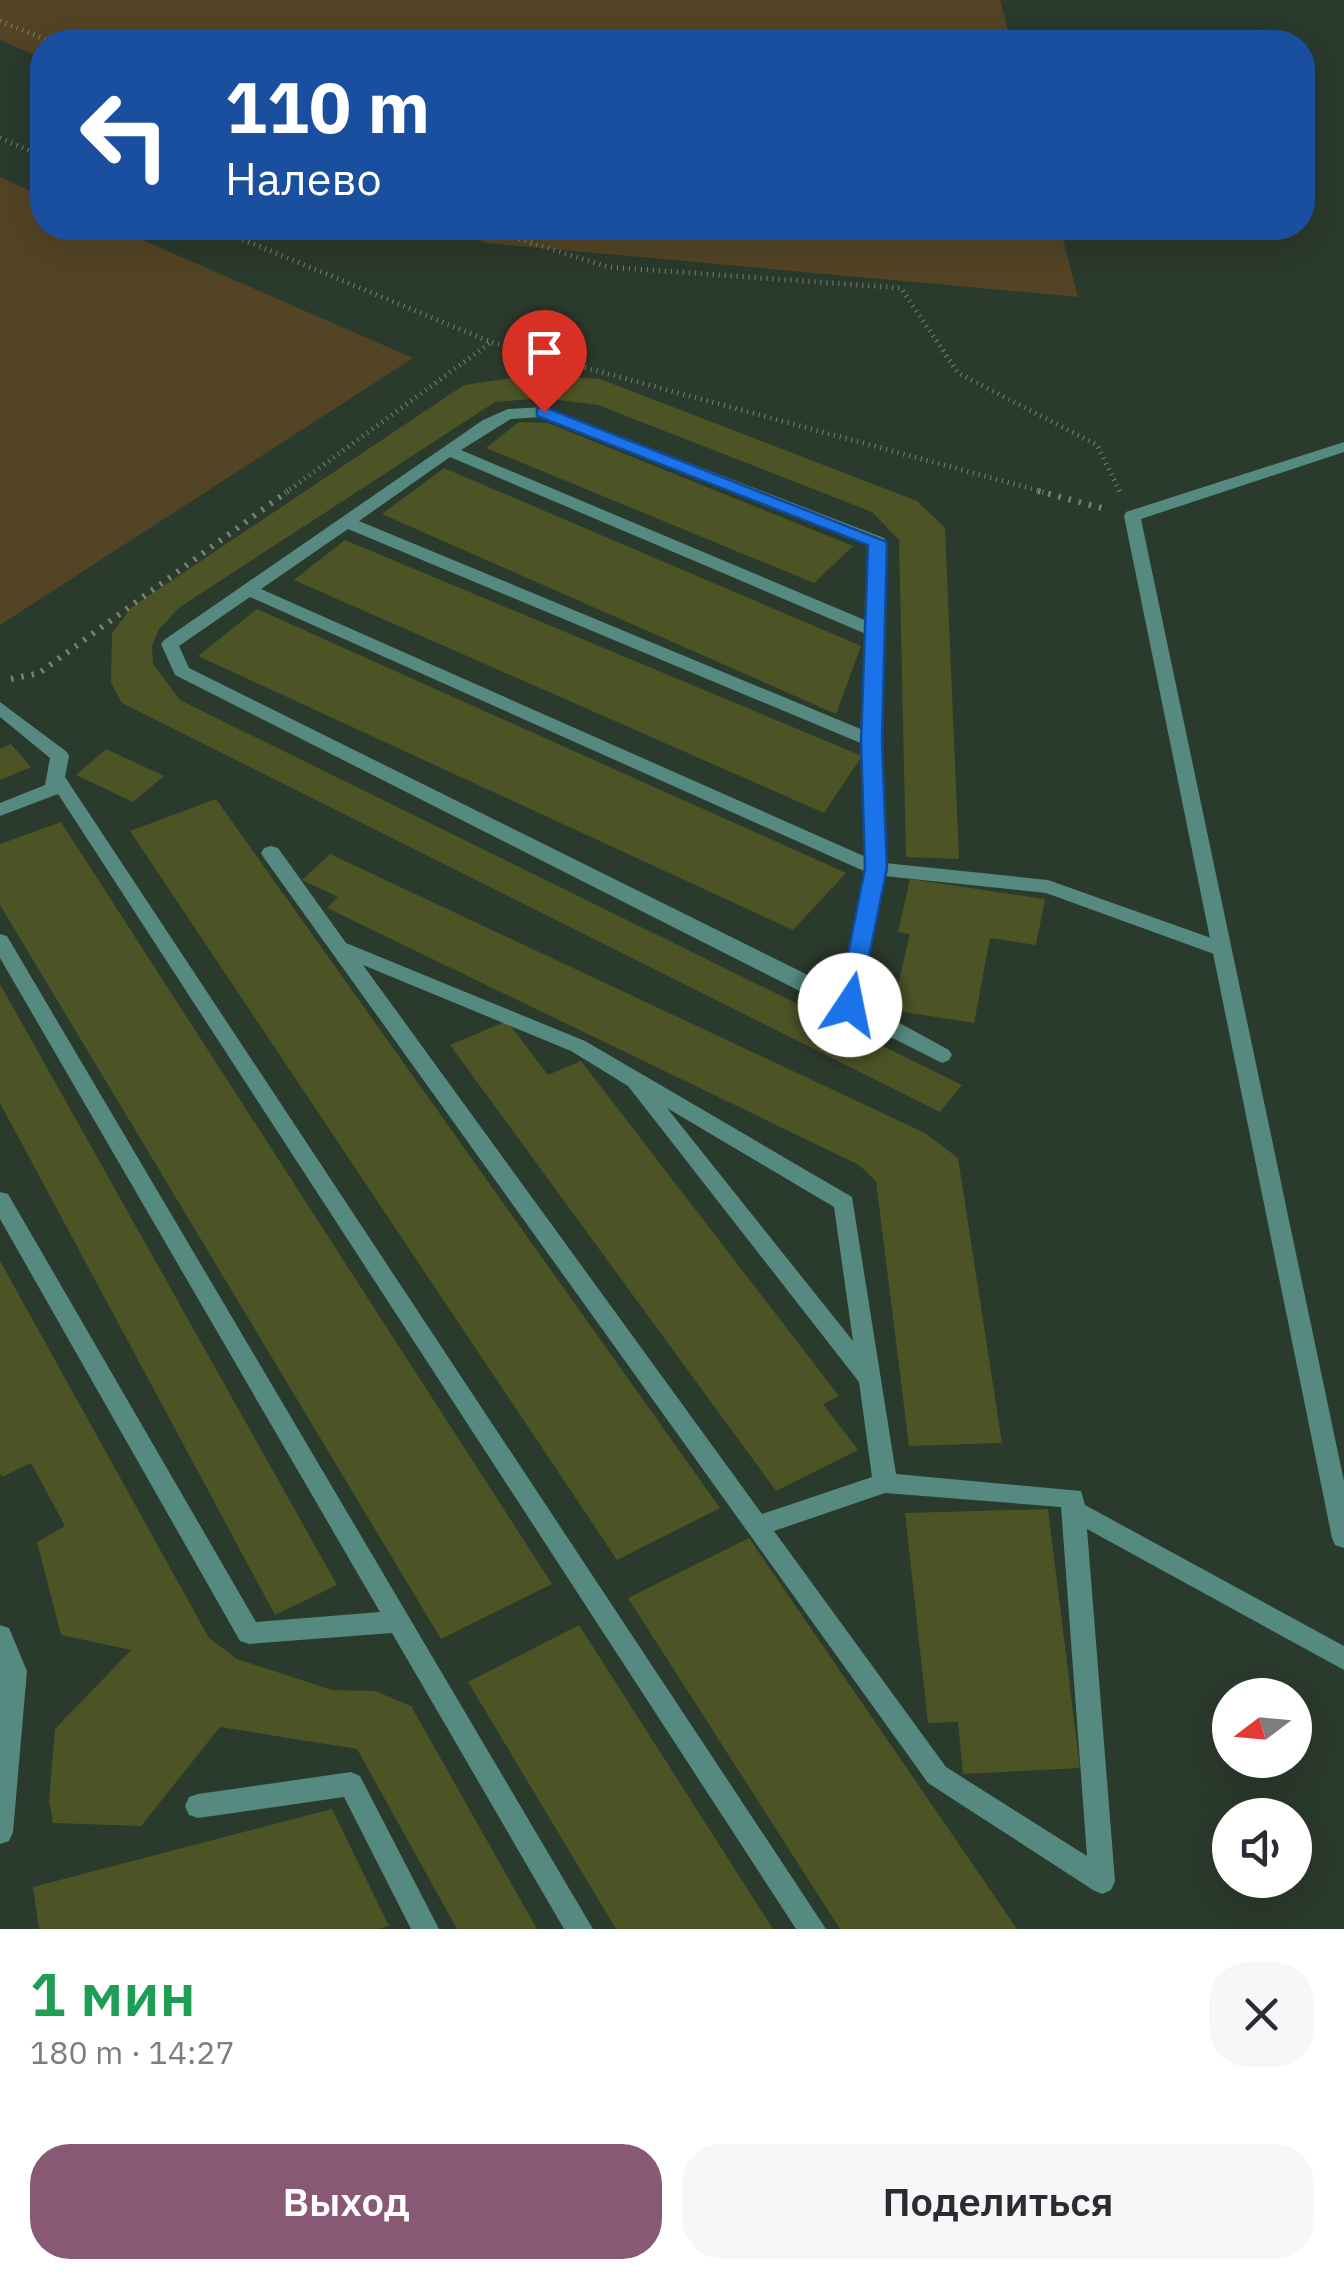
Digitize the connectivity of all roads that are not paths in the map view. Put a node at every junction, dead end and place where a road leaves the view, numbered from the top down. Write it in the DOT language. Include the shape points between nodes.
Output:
graph roads {
  1 [pos="1344,447"];
  2 [pos="449,451"];
  3 [pos="347,522"];
  4 [pos="248,590"];
  5 [pos="875,631"];
  6 [pos="0,708"];
  7 [pos="872,741"];
  8 [pos="56,777"];
  9 [pos="0,810"];
  10 [pos="271,853"];
  11 [pos="876,868"];
  12 [pos="0,941"];
  13 [pos="340,948"];
  14 [pos="1221,948"];
  15 [pos="850,1005"];
  16 [pos="942,1055"];
  17 [pos="629,1076"];
  18 [pos="0,1200"];
  19 [pos="870,1380"];
  20 [pos="884,1483"];
  21 [pos="1073,1510"];
  22 [pos="758,1526"];
  23 [pos="1344,1538"];
  24 [pos="399,1622"];
  25 [pos="0,1636"];
  26 [pos="1344,1658"];
  27 [pos="198,1806"];
  28 [pos="0,1832"];
  29 [pos="425,1929"];
  30 [pos="578,1929"];
  31 [pos="812,1929"];
  1 -- 14 [label="street" via="1132,516"];
  2 -- 3 [label="street"];
  2 -- 5 [label="street"];
  2 -- 5 [label="street" via="508,414 544,412 878,542"];
  3 -- 4 [label="street"];
  3 -- 7 [label="street"];
  4 -- 11 [label="street"];
  4 -- 15 [label="street" via="170,644 182,671"];
  5 -- 7 [label="street"];
  6 -- 8 [label="street" via="60,756"];
  7 -- 11 [label="street"];
  8 -- 9 [label="street" via="54,788"];
  8 -- 31 [label="street"];
  10 -- 13 [label="street"];
  11 -- 14 [label="street" via="1048,887"];
  11 -- 15 [label="street"];
  12 -- 24 [label="street"];
  13 -- 17 [label="street" via="578,1046"];
  13 -- 22 [label="street"];
  14 -- 23 [label="street"];
  15 -- 16 [label="street"];
  17 -- 19 [label="street"];
  17 -- 19 [label="street" via="844,1203"];
  18 -- 24 [label="street" via="249,1632"];
  19 -- 20 [label="street"];
  20 -- 21 [label="street" via="1072,1498"];
  20 -- 22 [label="street"];
  21 -- 22 [label="street" via="1102,1881 937,1775"];
  21 -- 26 [label="street"];
  24 -- 30 [label="street"];
  25 -- 28 [label="street" via="14,1671"];
  27 -- 29 [label="street" via="351,1784"];
}
